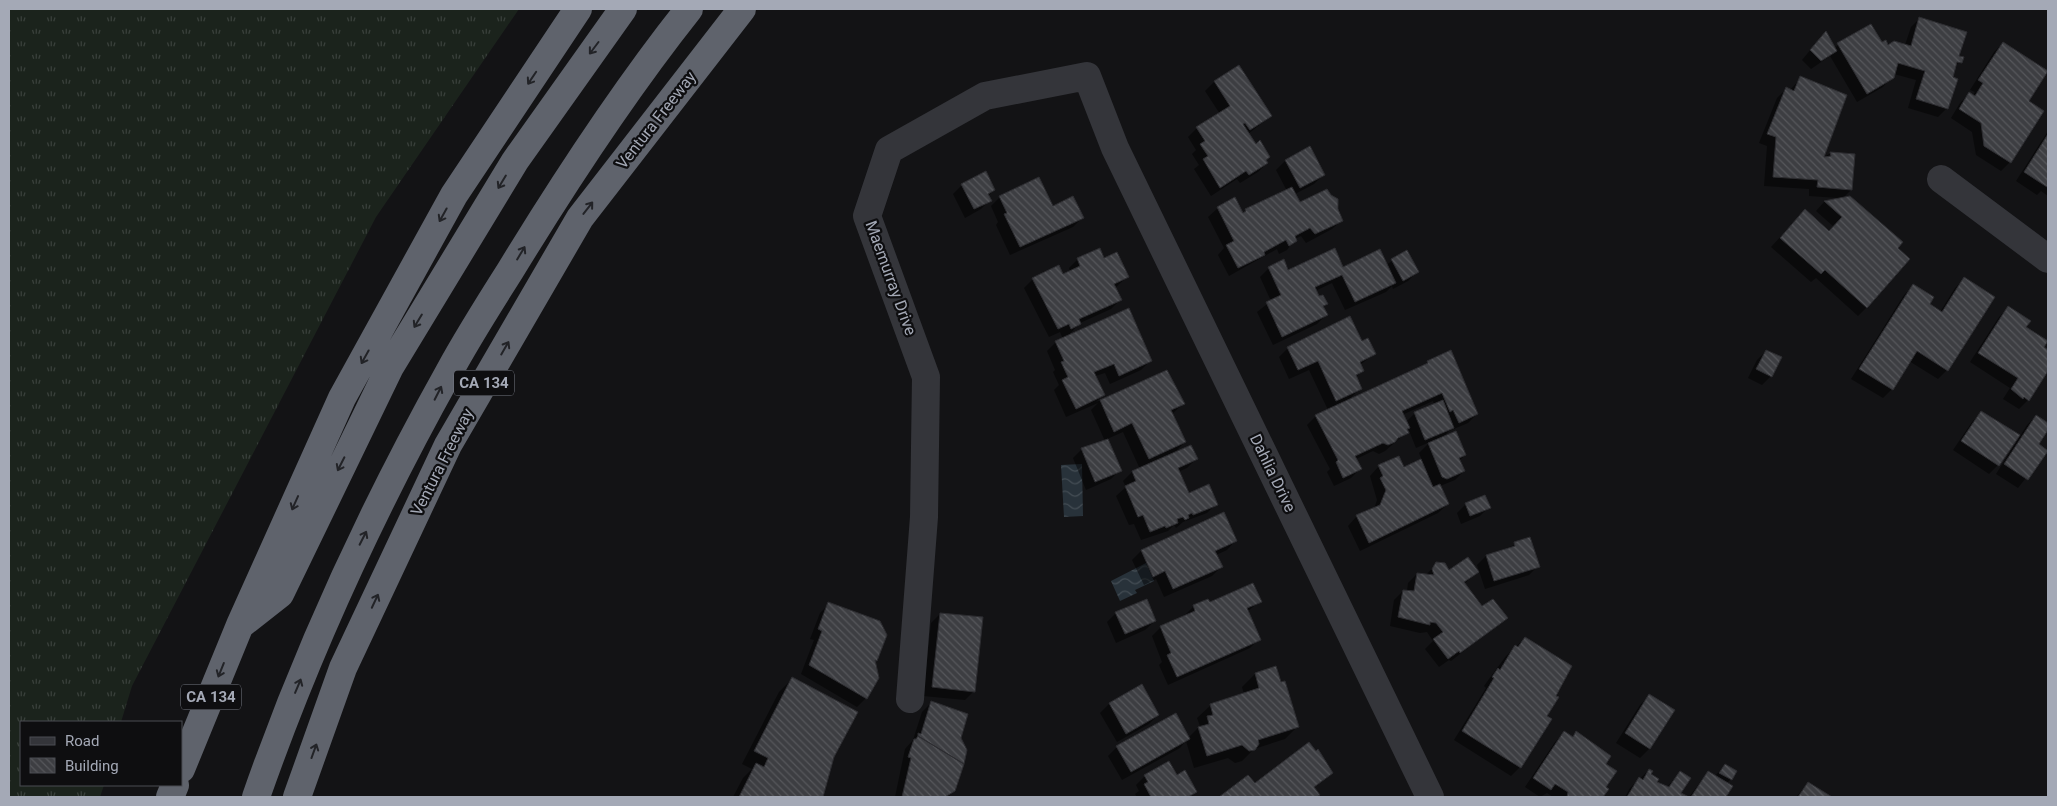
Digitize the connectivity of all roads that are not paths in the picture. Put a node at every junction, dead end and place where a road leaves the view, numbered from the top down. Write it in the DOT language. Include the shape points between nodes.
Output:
graph roads {
  1 [pos="578,9"];
  2 [pos="623,9"];
  3 [pos="689,9"];
  4 [pos="742,9"];
  5 [pos="1115,148"];
  6 [pos="1941,179"];
  7 [pos="2048,259"];
  8 [pos="240,625"];
  9 [pos="910,699"];
  10 [pos="182,767"];
  11 [pos="256,797"];
  12 [pos="297,797"];
  13 [pos="1430,797"];
  1 -- 8 [label="highway, CA 134, one-way" via="454,195 342,398"];
  2 -- 8 [label="highway, one-way" via="515,161 390,367 280,594"];
  11 -- 3 [label="highway, one-way" via="280,726 358,547 449,371 550,206 649,59"];
  12 -- 4 [label="highway, Ventura Freeway / CA 134, one-way" via="343,668 448,445 580,218"];
  5 -- 9 [label="street, Maemurray Drive" via="1088,76 985,96 889,150 868,216 926,376 924,517"];
  5 -- 13 [label="street, Dahlia Drive"];
  6 -- 7 [label="street"];
  8 -- 10 [label="highway, CA 134, one-way"];
}
